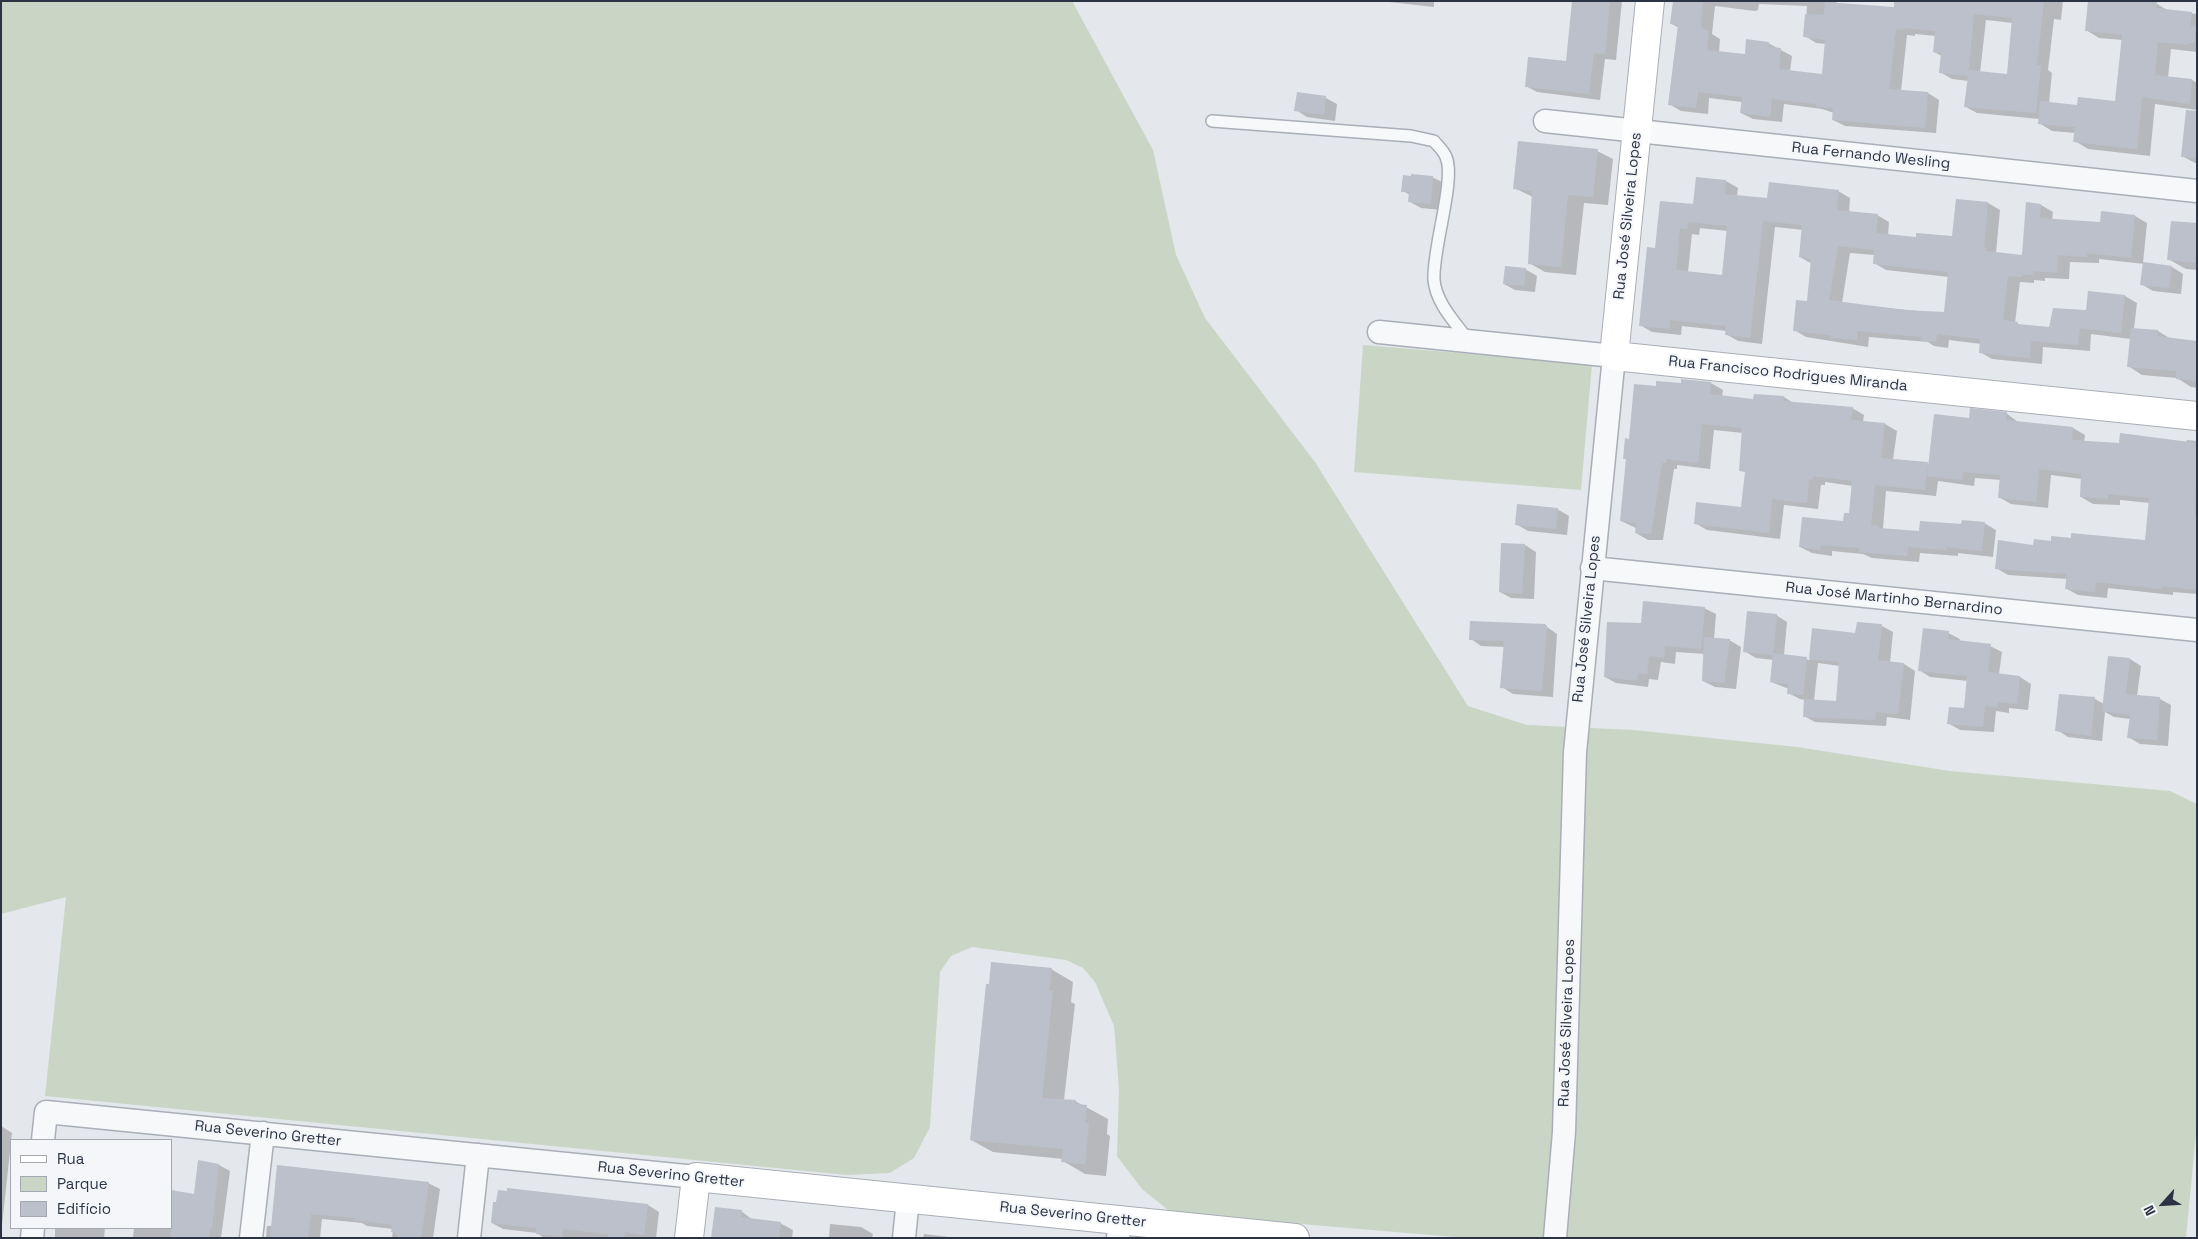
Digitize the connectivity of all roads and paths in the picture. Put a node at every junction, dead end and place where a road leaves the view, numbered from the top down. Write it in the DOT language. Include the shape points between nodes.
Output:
graph roads {
  1 [pos="1650,1"];
  2 [pos="1212,121"];
  3 [pos="1545,122"];
  4 [pos="1637,131"];
  5 [pos="2197,191"];
  6 [pos="1379,332"];
  7 [pos="1468,342"];
  8 [pos="1614,356"];
  9 [pos="2197,416"];
  10 [pos="1592,568"];
  11 [pos="2197,630"];
  12 [pos="263,1134"];
  13 [pos="43,1139"];
  14 [pos="478,1155"];
  15 [pos="696,1177"];
  16 [pos="908,1199"];
  17 [pos="1119,1229"];
  18 [pos="251,1238"];
  19 [pos="469,1238"];
  20 [pos="689,1238"];
  21 [pos="904,1238"];
  22 [pos="1295,1238"];
  23 [pos="1554,1238"];
  1 -- 4 [label="street, Rua José Silveira Lopes"];
  2 -- 7 [label="lane" via="1411,136 1434,141 1446,157 1447,181 1434,281 1440,300"];
  3 -- 4 [label="street, Rua Fernando Wesling"];
  4 -- 5 [label="street, Rua Fernando Wesling"];
  4 -- 8 [label="street, Rua José Silveira Lopes"];
  6 -- 7 [label="street, Rua Francisco Rodrigues Miranda"];
  7 -- 8 [label="street, Rua Francisco Rodrigues Miranda"];
  8 -- 9 [label="street, Rua Francisco Rodrigues Miranda"];
  8 -- 10 [label="street, Rua José Silveira Lopes"];
  10 -- 11 [label="street, Rua José Martinho Bernardino"];
  10 -- 23 [label="street, Rua José Silveira Lopes" via="1575,752 1564,1132"];
  12 -- 13 [label="street, Rua Severino Gretter" via="46,1112"];
  12 -- 14 [label="street, Rua Severino Gretter"];
  12 -- 18 [label="street"];
  14 -- 15 [label="street, Rua Severino Gretter"];
  14 -- 19 [label="street"];
  15 -- 16 [label="street, Rua Severino Gretter"];
  15 -- 20 [label="street"];
  16 -- 17 [label="street, Rua Severino Gretter"];
  16 -- 21 [label="street"];
  17 -- 22 [label="street, Rua Severino Gretter"];
}
